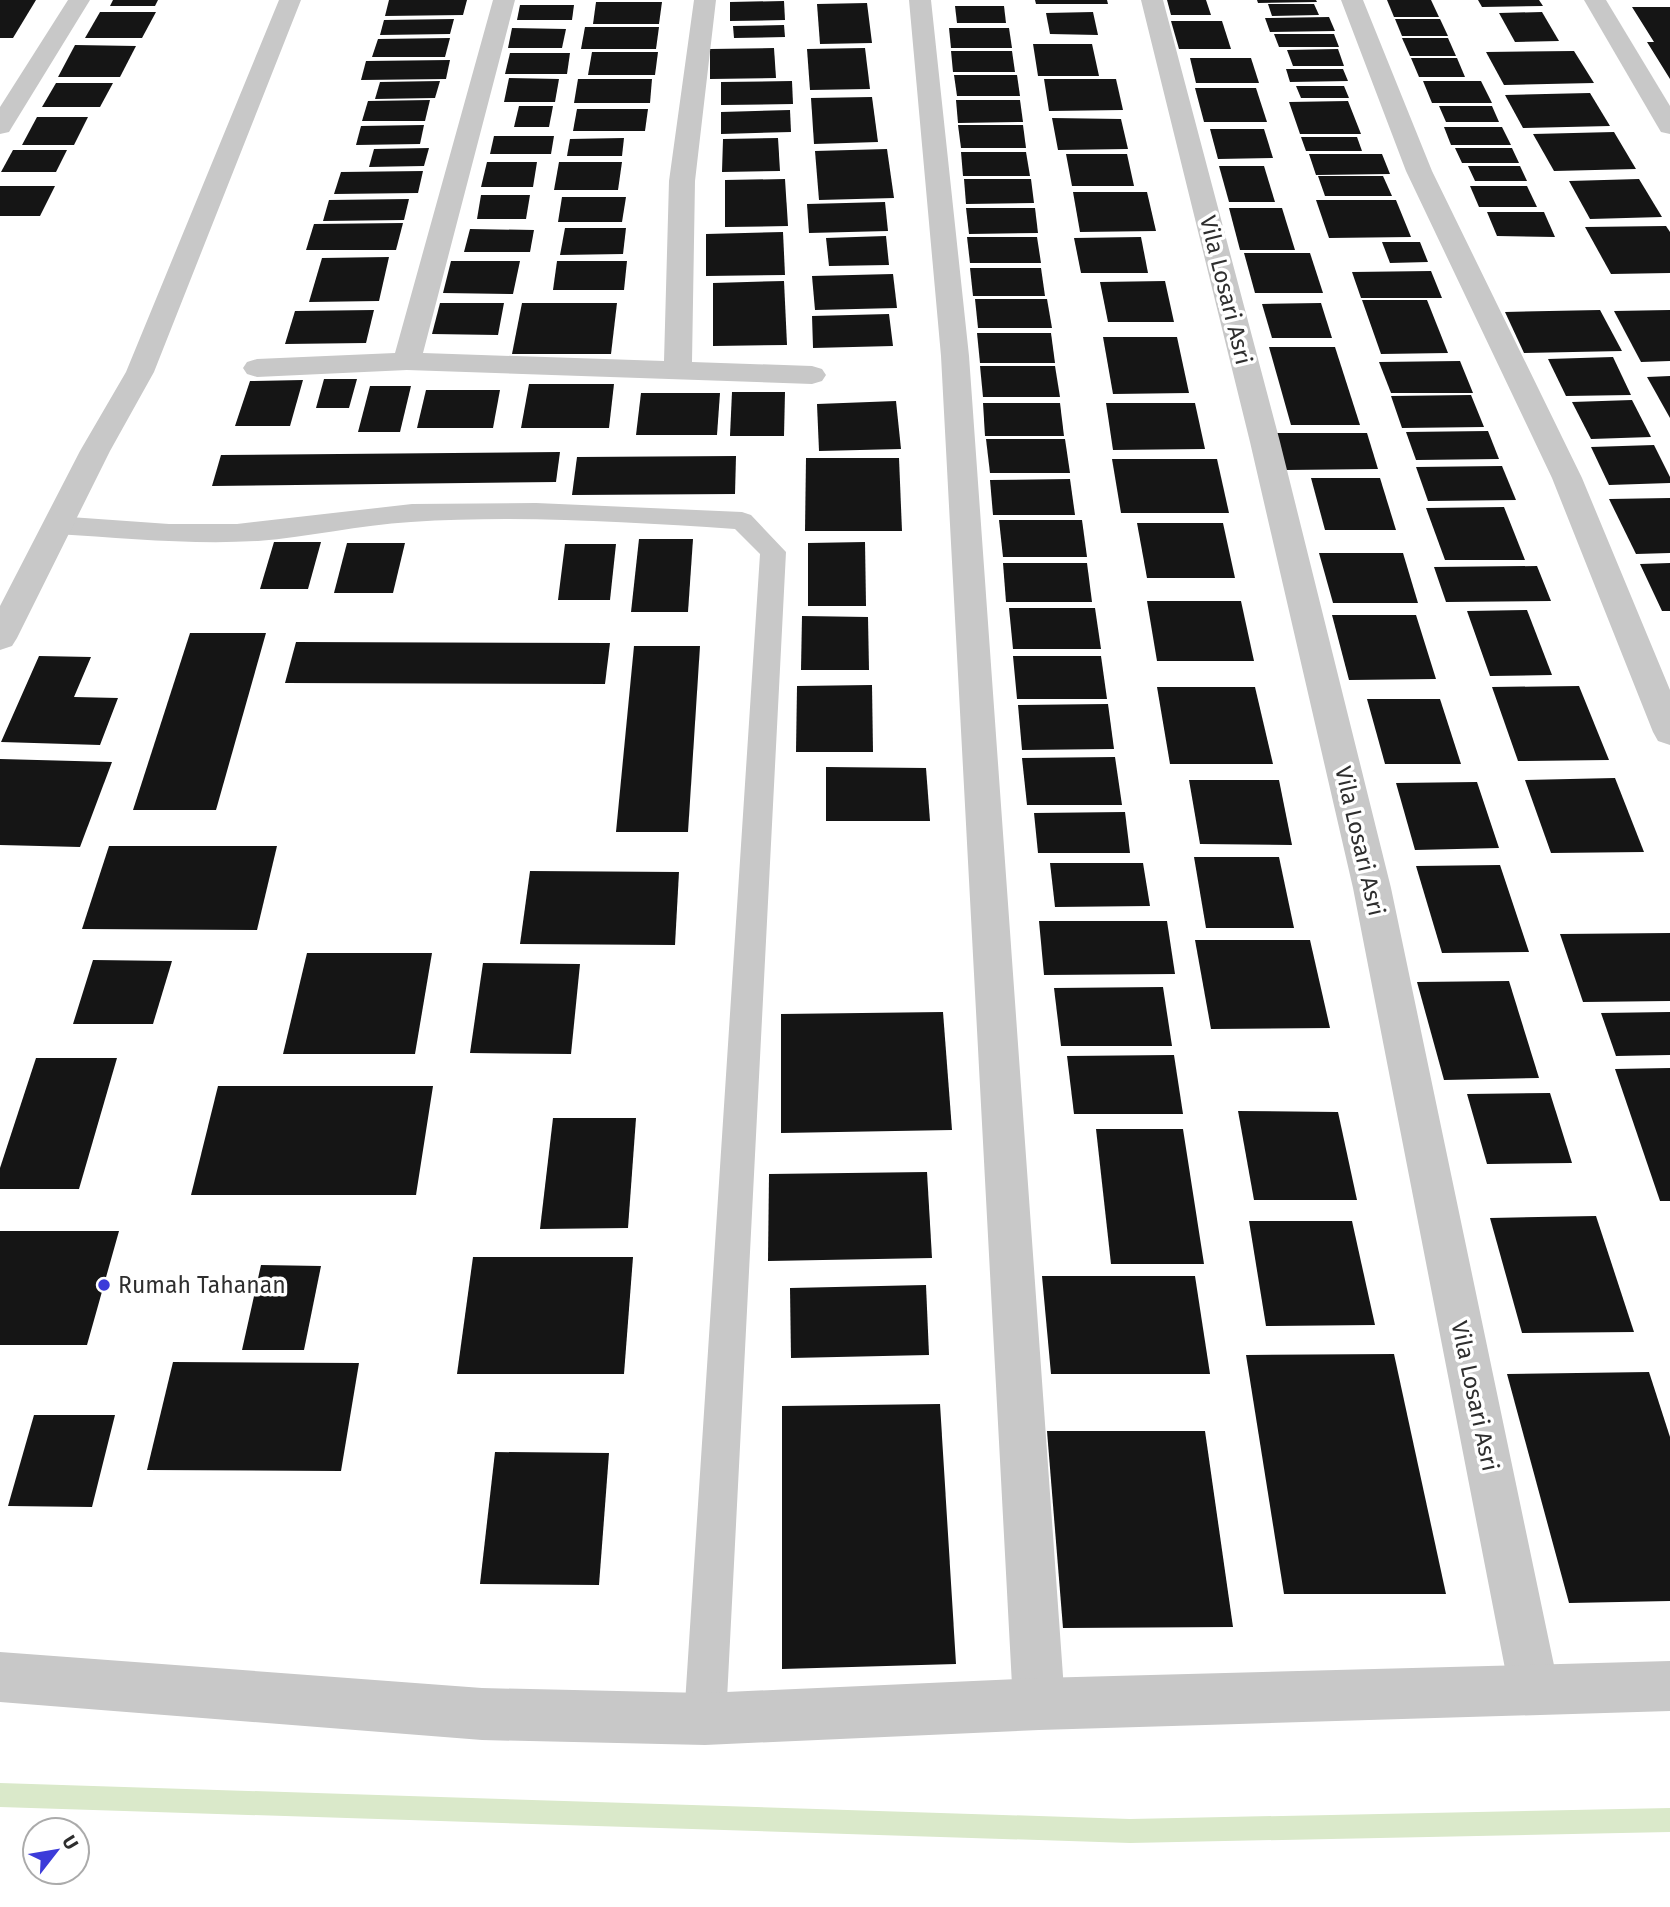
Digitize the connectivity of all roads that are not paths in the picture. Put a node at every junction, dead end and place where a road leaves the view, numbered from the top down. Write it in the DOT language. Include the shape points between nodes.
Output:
graph roads {
  1 [pos="79,0"];
  2 [pos="290,0"];
  3 [pos="504,0"];
  4 [pos="705,0"];
  5 [pos="920,0"];
  6 [pos="1152,0"];
  7 [pos="1352,0"];
  8 [pos="1595,0"];
  9 [pos="0,127"];
  10 [pos="1670,128"];
  11 [pos="407,361"];
  12 [pos="257,368"];
  13 [pos="678,370"];
  14 [pos="812,375"];
  15 [pos="56,525"];
  16 [pos="0,638"];
  17 [pos="1670,732"];
  18 [pos="0,1677"];
  19 [pos="1670,1686"];
  20 [pos="1534,1689"];
  21 [pos="1039,1704"];
  22 [pos="705,1719"];
  1 -- 9 [label="street"];
  2 -- 15 [label="street" via="140,372"];
  3 -- 11 [label="street"];
  4 -- 13 [label="street" via="682,181"];
  5 -- 21 [label="street" via="955,356"];
  6 -- 20 [label="street, Vila Losari Asri" via="1372,888"];
  7 -- 17 [label="street" via="1419,172 1567,478"];
  8 -- 10 [label="street"];
  11 -- 12 [label="street"];
  11 -- 13 [label="street"];
  13 -- 14 [label="street"];
  15 -- 16 [label="street"];
  15 -- 22 [label="lane" via="239,533 411,513 676,516 742,521 773,552"];
  18 -- 22 [label="street" via="482,1714"];
  19 -- 20 [label="street"];
  20 -- 21 [label="street"];
  21 -- 22 [label="street"];
}
